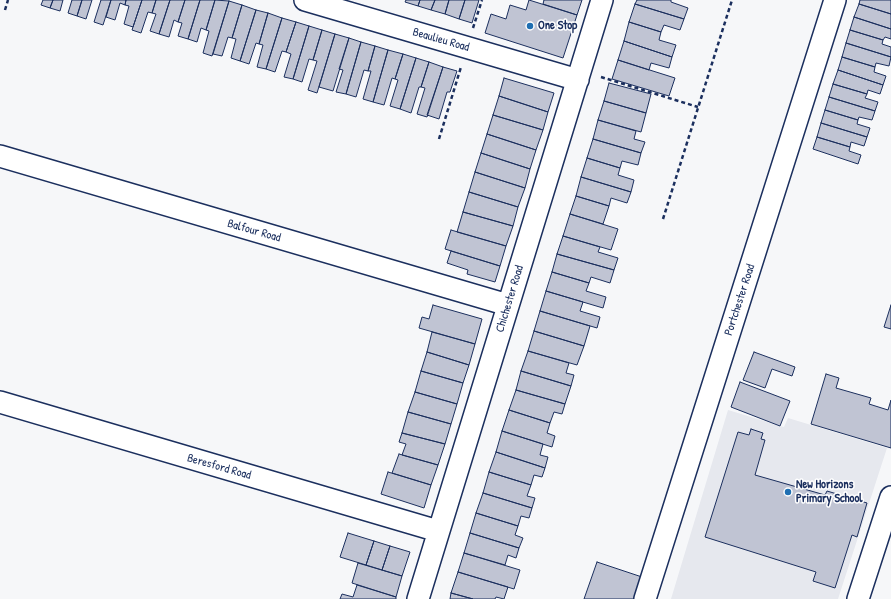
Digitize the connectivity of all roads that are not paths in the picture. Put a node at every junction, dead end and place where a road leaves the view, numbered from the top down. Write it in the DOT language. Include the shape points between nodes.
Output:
graph roads {
  1 [pos="305,0"];
  2 [pos="602,0"];
  3 [pos="835,0"];
  4 [pos="579,76"];
  5 [pos="0,156"];
  6 [pos="508,305"];
  7 [pos="0,402"];
  8 [pos="891,497"];
  9 [pos="438,531"];
  10 [pos="418,599"];
  11 [pos="645,599"];
  12 [pos="858,599"];
  1 -- 4 [label="street, Beaulieu Road"];
  2 -- 4 [label="street, Chichester Road"];
  3 -- 11 [label="street, Portchester Road"];
  4 -- 6 [label="street, Chichester Road"];
  5 -- 6 [label="street, Balfour Road"];
  6 -- 9 [label="street, Chichester Road"];
  7 -- 9 [label="street, Beresford Road"];
  8 -- 12 [label="street"];
  9 -- 10 [label="street, Chichester Road"];
}
